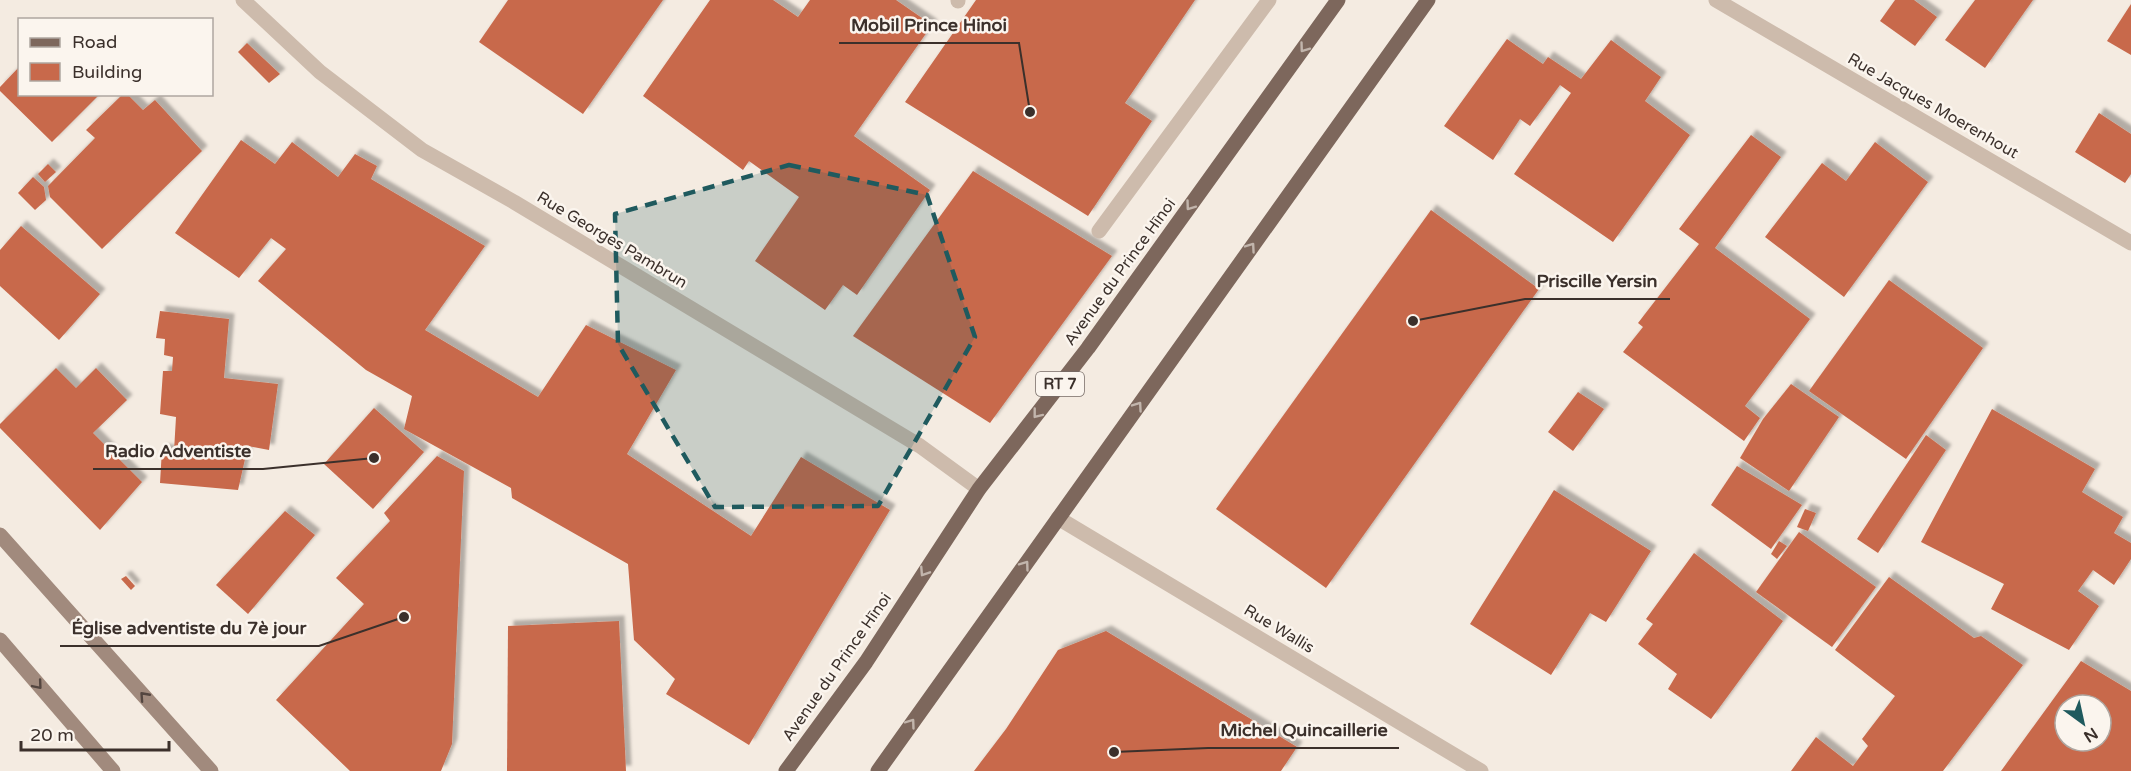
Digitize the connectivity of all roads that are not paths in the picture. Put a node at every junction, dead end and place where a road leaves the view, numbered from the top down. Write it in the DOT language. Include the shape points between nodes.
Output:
graph roads {
  1 [pos="243,0"];
  2 [pos="1269,0"];
  3 [pos="1338,0"];
  4 [pos="1428,0"];
  5 [pos="1716,0"];
  6 [pos="1099,231"];
  7 [pos="2131,243"];
  8 [pos="979,489"];
  9 [pos="1058,518"];
  10 [pos="0,536"];
  11 [pos="0,640"];
  12 [pos="112,771"];
  13 [pos="211,771"];
  14 [pos="786,771"];
  15 [pos="878,771"];
  16 [pos="1481,771"];
  1 -- 8 [label="street, Rue Georges Pambrun" via="320,72 422,150 920,446"];
  2 -- 6 [label="street"];
  3 -- 8 [label="main road, Avenue du Prince Hīnoi / RT 7, one-way" via="1088,348"];
  9 -- 4 [label="main road, one-way"];
  5 -- 7 [label="street, Rue Jacques Moerenhout"];
  8 -- 14 [label="main road, Avenue du Prince Hīnoi / RT 7, one-way" via="866,662"];
  15 -- 9 [label="main road, one-way"];
  9 -- 16 [label="street, Rue Wallis"];
  13 -- 10 [label="main road, one-way"];
  11 -- 12 [label="main road, one-way"];
}
